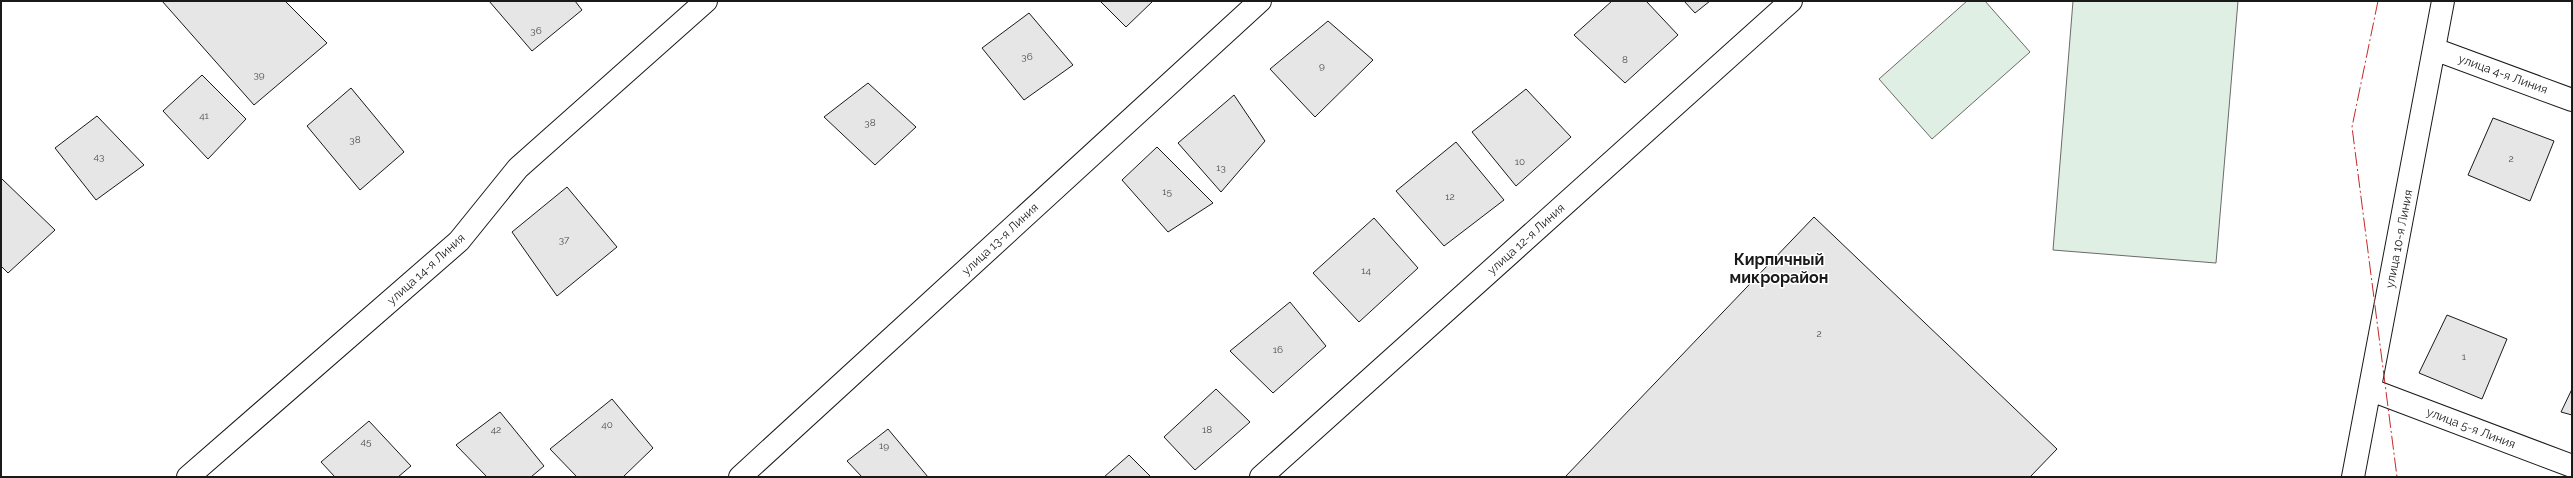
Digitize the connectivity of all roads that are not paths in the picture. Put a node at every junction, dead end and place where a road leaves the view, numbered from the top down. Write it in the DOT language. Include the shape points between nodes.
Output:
graph roads {
  1 [pos="706,1"];
  2 [pos="1260,1"];
  3 [pos="1791,1"];
  4 [pos="2443,1"];
  5 [pos="2434,49"];
  6 [pos="2572,100"];
  7 [pos="2371,390"];
  8 [pos="2572,466"];
  9 [pos="188,477"];
  10 [pos="740,477"];
  11 [pos="1261,477"];
  12 [pos="2353,477"];
  1 -- 9 [label="street, улица 14-я Линия" via="518,168 459,241"];
  2 -- 10 [label="street, улица 13-я Линия"];
  3 -- 11 [label="street, улица 12-я Линия"];
  4 -- 5 [label="street, улица 10-я Линия"];
  5 -- 6 [label="street, улица 4-я Линия"];
  5 -- 7 [label="street, улица 10-я Линия"];
  7 -- 8 [label="street, улица 5-я Линия"];
  7 -- 12 [label="street, улица 10-я Линия"];
}
